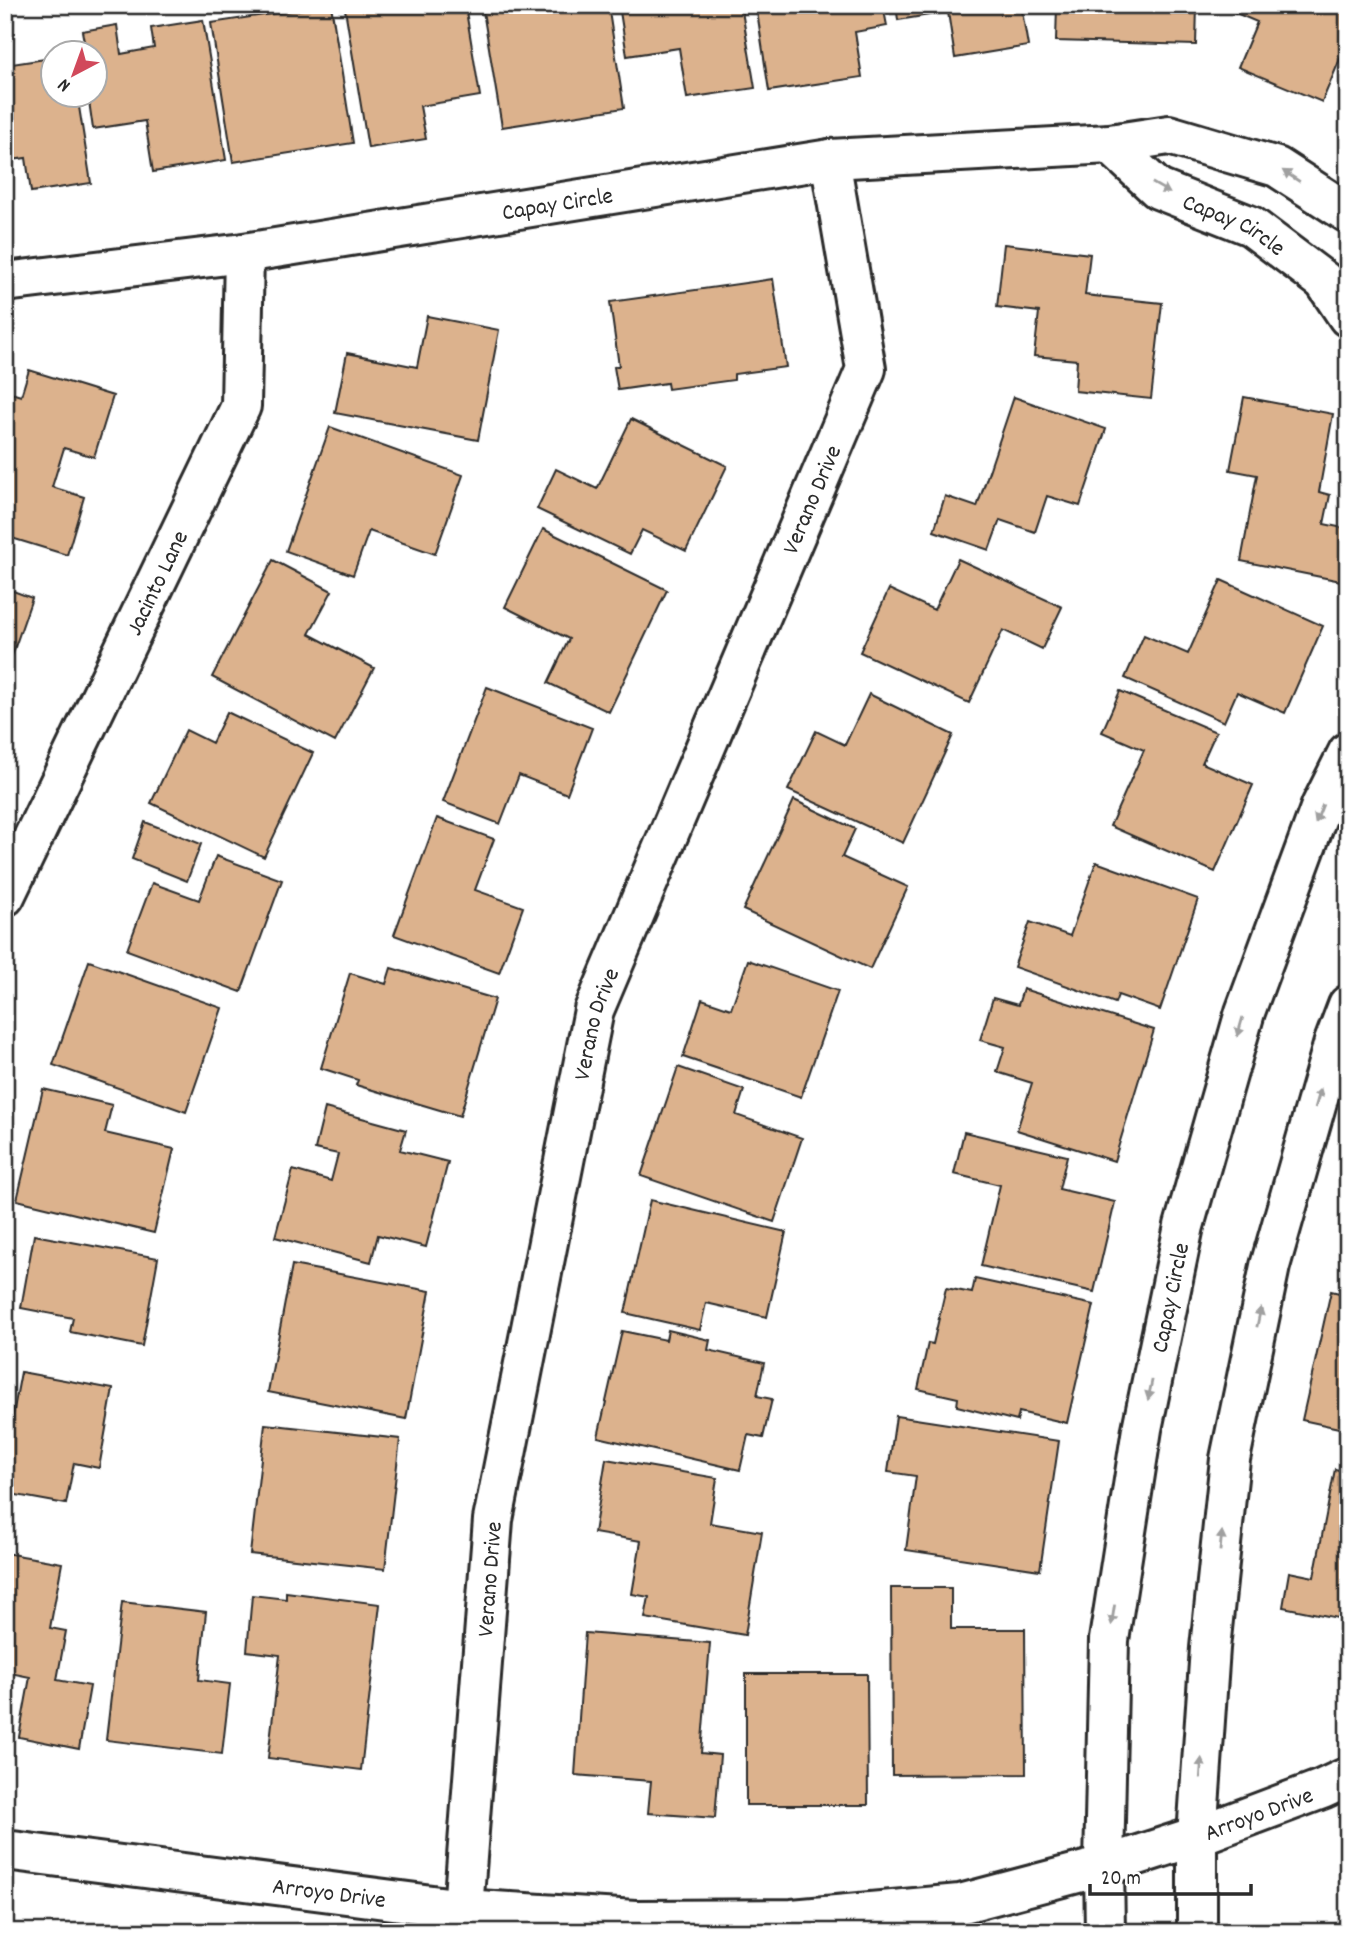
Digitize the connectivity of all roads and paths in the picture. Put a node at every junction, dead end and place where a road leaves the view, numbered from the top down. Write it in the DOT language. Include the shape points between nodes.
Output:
graph roads {
  1 [pos="1110,144"];
  2 [pos="830,159"];
  3 [pos="1348,213"];
  4 [pos="244,254"];
  5 [pos="5,282"];
  6 [pos="1348,317"];
  7 [pos="1348,752"];
  8 [pos="5,896"];
  9 [pos="1348,1005"];
  10 [pos="1348,1777"];
  11 [pos="1197,1836"];
  12 [pos="5,1850"];
  13 [pos="1104,1866"];
  14 [pos="463,1920"];
  15 [pos="1105,1932"];
  16 [pos="1197,1932"];
  1 -- 2 [label="street, Capay Circle"];
  3 -- 1 [label="street, Capay Circle, one-way" via="1277,167 1181,138 1169,135"];
  1 -- 6 [label="street, Capay Circle, one-way" via="1158,189 1251,226 1324,281"];
  2 -- 4 [label="street, Capay Circle"];
  2 -- 14 [label="street, Verano Drive" via="866,369 594,1010 493,1520"];
  4 -- 5 [label="street, Capay Circle"];
  4 -- 8 [label="street, Jacinto Lane" via="241,406"];
  7 -- 13 [label="street, Capay Circle, one-way" via="1321,806 1245,1012 1184,1226 1142,1429 1108,1640"];
  11 -- 9 [label="street, one-way" via="1230,1459 1270,1266"];
  10 -- 11 [label="street, Arroyo Drive"];
  11 -- 13 [label="street, Arroyo Drive"];
  11 -- 16 [label="street"];
  12 -- 14 [label="street, Arroyo Drive"];
  13 -- 14 [label="street, Arroyo Drive" via="960,1904 792,1920"];
  13 -- 15 [label="street, Capay Circle"];
}
